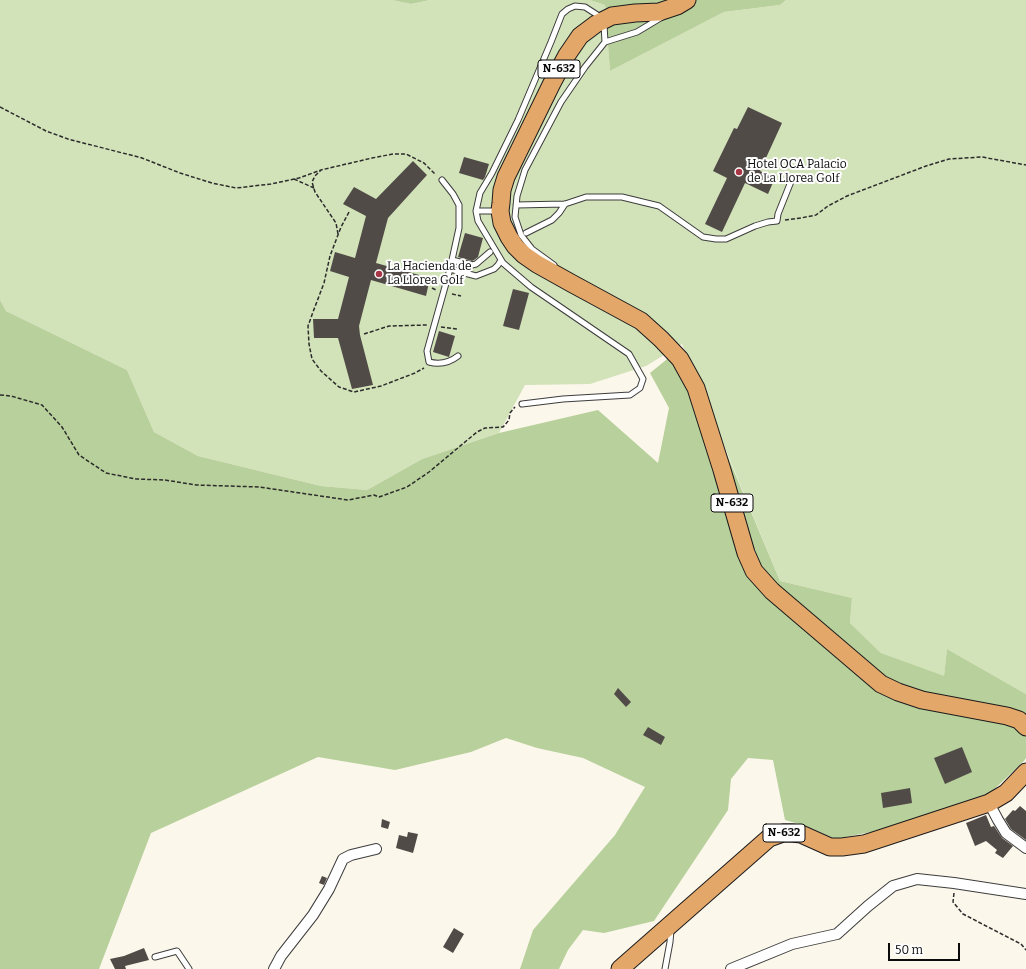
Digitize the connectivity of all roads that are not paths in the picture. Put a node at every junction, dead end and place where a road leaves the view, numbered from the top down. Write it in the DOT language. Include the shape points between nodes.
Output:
graph roads {
  1 [pos="687,0"];
  2 [pos="669,9"];
  3 [pos="599,16"];
  4 [pos="604,25"];
  5 [pos="605,42"];
  6 [pos="792,179"];
  7 [pos="442,180"];
  8 [pos="565,204"];
  9 [pos="516,205"];
  10 [pos="476,211"];
  11 [pos="500,211"];
  12 [pos="526,233"];
  13 [pos="490,252"];
  14 [pos="452,260"];
  15 [pos="501,260"];
  16 [pos="450,269"];
  17 [pos="571,283"];
  18 [pos="458,356"];
  19 [pos="522,404"];
  20 [pos="1026,727"];
  21 [pos="1026,772"];
  22 [pos="1026,791"];
  23 [pos="1006,793"];
  24 [pos="989,803"];
  25 [pos="1026,848"];
  26 [pos="376,849"];
  27 [pos="1026,894"];
  28 [pos="671,924"];
  29 [pos="155,957"];
  30 [pos="189,969"];
  31 [pos="274,969"];
  32 [pos="620,969"];
  33 [pos="665,969"];
  34 [pos="731,969"];
  1 -- 2 [label="highway, N-632"];
  2 -- 5 [label="lane" via="663,16 637,32"];
  2 -- 11 [label="highway, N-632" via="612,16 580,36 552,82 516,155 502,190"];
  3 -- 10 [label="lane" via="586,7 575,6 562,14 518,120 480,194"];
  4 -- 5 [label="lane"];
  5 -- 9 [label="lane" via="561,102 525,170"];
  6 -- 8 [label="lane" via="777,220 755,226 726,239 704,237 659,206 622,197 586,197"];
  7 -- 14 [label="lane" via="459,205 459,228"];
  8 -- 9 [label="lane"];
  8 -- 12 [label="lane" via="552,220"];
  9 -- 17 [label="lane" via="515,217 521,235 532,249 553,264"];
  10 -- 11 [label="lane"];
  10 -- 15 [label="lane" via="478,221"];
  11 -- 17 [label="highway, N-632" via="502,223 515,246 537,264"];
  13 -- 14 [label="lane" via="472,265"];
  14 -- 16 [label="lane"];
  15 -- 16 [label="lane" via="494,269 476,276"];
  15 -- 19 [label="lane" via="532,287 629,354 643,379 640,388 630,395"];
  16 -- 18 [label="lane" via="427,351 429,362 436,364 451,362"];
  17 -- 20 [label="highway, N-632" via="641,321 680,359 696,388 746,553 754,572 772,591 881,684 922,700 1007,716 1019,720"];
  21 -- 23 [label="highway"];
  22 -- 23 [label="highway"];
  23 -- 24 [label="highway, N-632"];
  24 -- 25 [label="street" via="1006,833"];
  24 -- 28 [label="highway, N-632" via="864,844 830,847 801,834 792,833 769,838"];
  26 -- 31 [label="street" via="343,859 313,915"];
  27 -- 34 [label="street" via="917,879 893,886 837,934 792,944"];
  28 -- 32 [label="highway, N-632"];
  28 -- 33 [label="lane"];
  29 -- 30 [label="lane" via="177,951"];
}
